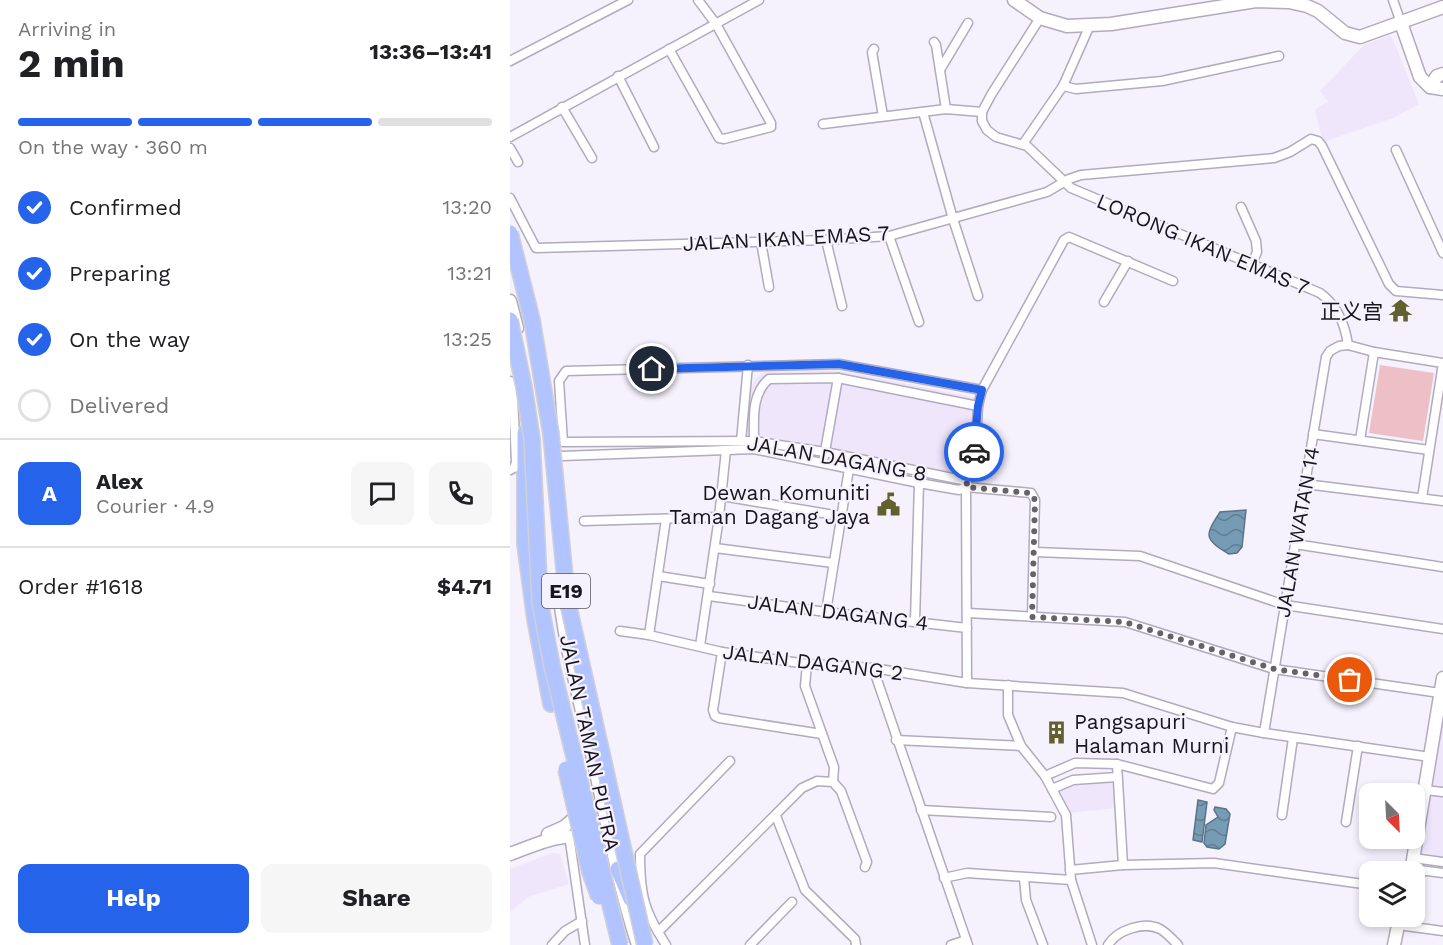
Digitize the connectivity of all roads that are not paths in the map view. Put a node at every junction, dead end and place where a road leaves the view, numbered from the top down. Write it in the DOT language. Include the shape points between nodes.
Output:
graph roads {
  1 [pos="628,0"];
  2 [pos="698,0"];
  3 [pos="759,0"];
  4 [pos="1014,0"];
  5 [pos="1393,0"];
  6 [pos="1443,7"];
  7 [pos="1040,18"];
  8 [pos="968,22"];
  9 [pos="1401,23"];
  10 [pos="716,24"];
  11 [pos="1090,25"];
  12 [pos="934,42"];
  13 [pos="669,49"];
  14 [pos="874,49"];
  15 [pos="1279,56"];
  16 [pos="510,61"];
  17 [pos="940,70"];
  18 [pos="618,76"];
  19 [pos="1440,84"];
  20 [pos="1063,86"];
  21 [pos="562,107"];
  22 [pos="946,109"];
  23 [pos="923,112"];
  24 [pos="982,112"];
  25 [pos="883,116"];
  26 [pos="823,124"];
  27 [pos="510,137"];
  28 [pos="1023,144"];
  29 [pos="654,147"];
  30 [pos="510,148"];
  31 [pos="1396,150"];
  32 [pos="592,158"];
  33 [pos="518,162"];
  34 [pos="1064,183"];
  35 [pos="510,198"];
  36 [pos="1240,207"];
  37 [pos="953,219"];
  38 [pos="510,233"];
  39 [pos="888,236"];
  40 [pos="826,240"];
  41 [pos="761,242"];
  42 [pos="1443,253"];
  43 [pos="510,255"];
  44 [pos="1128,261"];
  45 [pos="1252,264"];
  46 [pos="1173,281"];
  47 [pos="769,287"];
  48 [pos="1443,295"];
  49 [pos="978,296"];
  50 [pos="510,302"];
  51 [pos="1104,302"];
  52 [pos="842,306"];
  53 [pos="920,322"];
  54 [pos="516,326"];
  55 [pos="1348,345"];
  56 [pos="1374,352"];
  57 [pos="1443,363"];
  58 [pos="748,365"];
  59 [pos="838,378"];
  60 [pos="510,381"];
  61 [pos="982,390"];
  62 [pos="516,393"];
  63 [pos="978,406"];
  64 [pos="1313,434"];
  65 [pos="1360,440"];
  66 [pos="741,441"];
  67 [pos="754,441"];
  68 [pos="545,446"];
  69 [pos="726,450"];
  70 [pos="1429,450"];
  71 [pos="825,452"];
  72 [pos="562,456"];
  73 [pos="823,463"];
  74 [pos="548,466"];
  75 [pos="512,469"];
  76 [pos="849,469"];
  77 [pos="919,483"];
  78 [pos="967,484"];
  79 [pos="1305,484"];
  80 [pos="722,496"];
  81 [pos="1422,498"];
  82 [pos="1443,501"];
  83 [pos="525,508"];
  84 [pos="840,516"];
  85 [pos="719,517"];
  86 [pos="666,519"];
  87 [pos="584,521"];
  88 [pos="1295,544"];
  89 [pos="715,548"];
  90 [pos="1035,552"];
  91 [pos="833,563"];
  92 [pos="1443,567"];
  93 [pos="658,576"];
  94 [pos="710,584"];
  95 [pos="709,596"];
  96 [pos="548,603"];
  97 [pos="1284,605"];
  98 [pos="826,612"];
  99 [pos="968,614"];
  100 [pos="1032,617"];
  101 [pos="915,621"];
  102 [pos="967,628"];
  103 [pos="1443,629"];
  104 [pos="620,632"];
  105 [pos="649,635"];
  106 [pos="700,646"];
  107 [pos="722,652"];
  108 [pos="807,664"];
  109 [pos="873,668"];
  110 [pos="1274,669"];
  111 [pos="1443,678"];
  112 [pos="967,683"];
  113 [pos="1008,685"];
  114 [pos="1440,693"];
  115 [pos="1439,722"];
  116 [pos="1232,727"];
  117 [pos="1264,733"];
  118 [pos="822,734"];
  119 [pos="1293,738"];
  120 [pos="896,740"];
  121 [pos="1021,746"];
  122 [pos="1358,746"];
  123 [pos="1430,757"];
  124 [pos="730,761"];
  125 [pos="1117,764"];
  126 [pos="1046,776"];
  127 [pos="1117,777"];
  128 [pos="833,782"];
  129 [pos="1052,789"];
  130 [pos="1425,790"];
  131 [pos="1443,792"];
  132 [pos="590,804"];
  133 [pos="921,810"];
  134 [pos="1281,814"];
  135 [pos="776,816"];
  136 [pos="1051,818"];
  137 [pos="1346,822"];
  138 [pos="569,835"];
  139 [pos="598,843"];
  140 [pos="510,848"];
  141 [pos="510,854"];
  142 [pos="1443,862"];
  143 [pos="1425,864"];
  144 [pos="1123,866"];
  145 [pos="865,867"];
  146 [pos="618,869"];
  147 [pos="1425,869"];
  148 [pos="1443,873"];
  149 [pos="1070,875"];
  150 [pos="944,878"];
  151 [pos="1024,878"];
  152 [pos="1359,883"];
  153 [pos="792,902"];
  154 [pos="582,921"];
  155 [pos="614,926"];
  156 [pos="1398,927"];
  157 [pos="1425,927"];
  158 [pos="1443,931"];
  159 [pos="655,938"];
  160 [pos="967,942"];
  161 [pos="552,945"];
  162 [pos="585,945"];
  163 [pos="620,945"];
  164 [pos="626,945"];
  165 [pos="638,945"];
  166 [pos="645,945"];
  167 [pos="666,945"];
  168 [pos="750,945"];
  169 [pos="856,945"];
  170 [pos="951,945"];
  171 [pos="1043,945"];
  172 [pos="1092,945"];
  173 [pos="1108,945"];
  174 [pos="1178,945"];
  175 [pos="1394,945"];
  1 -- 16 [label="street"];
  2 -- 10 [label="street"];
  3 -- 10 [label="street"];
  4 -- 7 [label="street"];
  5 -- 9 [label="street"];
  6 -- 9 [label="street"];
  7 -- 11 [label="street" via="1067,26"];
  7 -- 24 [label="street"];
  8 -- 17 [label="street"];
  9 -- 11 [label="street" via="1360,37 1345,33 1307,6 1274,0"];
  9 -- 19 [label="street" via="1420,77"];
  10 -- 13 [label="street"];
  10 -- 13 [label="street" via="771,123 768,129 719,138"];
  11 -- 20 [label="street"];
  12 -- 17 [label="street"];
  13 -- 18 [label="street"];
  14 -- 25 [label="street"];
  15 -- 20 [label="street" via="1162,81"];
  17 -- 22 [label="street"];
  18 -- 21 [label="street"];
  18 -- 29 [label="street"];
  20 -- 28 [label="street"];
  21 -- 27 [label="street"];
  21 -- 32 [label="street"];
  22 -- 23 [label="street"];
  22 -- 24 [label="street"];
  23 -- 25 [label="street"];
  23 -- 37 [label="street"];
  24 -- 28 [label="street" via="984,126 991,134"];
  25 -- 26 [label="street"];
  28 -- 34 [label="street, LORONG IKAN EMAS 7"];
  30 -- 33 [label="street"];
  31 -- 42 [label="street"];
  34 -- 37 [label="street, JALAN IKAN EMAS 7" via="1047,192"];
  34 -- 45 [label="street, LORONG IKAN EMAS 7"];
  34 -- 48 [label="street, JALAN IKAN EMAS 7" via="1081,175 1274,158 1311,139 1318,141 1389,285 1396,291"];
  35 -- 41 [label="street, JALAN IKAN EMAS 7" via="536,248"];
  36 -- 45 [label="street" via="1256,241"];
  37 -- 39 [label="street, JALAN IKAN EMAS 7"];
  37 -- 49 [label="street"];
  38 -- 166 [label="highway, E19, bridge" via="532,320 551,434 567,599"];
  39 -- 40 [label="street, JALAN IKAN EMAS 7"];
  39 -- 53 [label="street"];
  40 -- 41 [label="street, JALAN IKAN EMAS 7"];
  40 -- 52 [label="street"];
  41 -- 47 [label="street"];
  43 -- 54 [label="street, JALAN TAMAN PUTRA"];
  44 -- 46 [label="street"];
  44 -- 51 [label="street"];
  44 -- 61 [label="street" via="1069,237 1065,240"];
  45 -- 55 [label="street, LORONG IKAN EMAS 7" via="1330,300 1342,319"];
  50 -- 54 [label="street, JALAN TAMAN PUTRA"];
  54 -- 62 [label="street, JALAN TAMAN PUTRA"];
  54 -- 68 [label="street, JALAN TAMAN PUTRA"];
  54 -- 155 [label="highway, E19, bridge" via="532,439 540,602"];
  55 -- 56 [label="street"];
  55 -- 64 [label="street, JALAN WATAN 14" via="1339,346 1326,357"];
  56 -- 57 [label="street"];
  56 -- 65 [label="street"];
  57 -- 70 [label="street"];
  58 -- 61 [label="street" via="839,364"];
  58 -- 66 [label="street"];
  58 -- 66 [label="street, JALAN DAGANG 8" via="566,372 559,381 563,442"];
  59 -- 63 [label="street"];
  59 -- 67 [label="street" via="769,379 756,394"];
  59 -- 71 [label="street"];
  60 -- 62 [label="street"];
  61 -- 63 [label="street"];
  62 -- 75 [label="street" via="516,462"];
  62 -- 83 [label="highway"];
  62 -- 96 [label="street, JALAN TAMAN PUTRA" via="532,439"];
  63 -- 78 [label="street"];
  64 -- 65 [label="street"];
  64 -- 79 [label="street, JALAN WATAN 14"];
  65 -- 70 [label="street"];
  66 -- 67 [label="street, JALAN DAGANG 8"];
  67 -- 71 [label="street, JALAN DAGANG 8"];
  68 -- 72 [label="street"];
  68 -- 74 [label="street, JALAN TAMAN PUTRA"];
  69 -- 72 [label="street"];
  69 -- 73 [label="street" via="754,449"];
  69 -- 80 [label="street"];
  70 -- 81 [label="street"];
  71 -- 73 [label="street"];
  71 -- 78 [label="street, JALAN DAGANG 8"];
  72 -- 74 [label="street"];
  73 -- 76 [label="street"];
  74 -- 146 [label="street, JALAN TAMAN PUTRA" via="560,601"];
  76 -- 77 [label="street"];
  76 -- 84 [label="street"];
  77 -- 78 [label="street" via="959,490"];
  77 -- 101 [label="street"];
  78 -- 90 [label="street" via="1034,496"];
  78 -- 99 [label="street"];
  79 -- 81 [label="street"];
  79 -- 88 [label="street, JALAN WATAN 14"];
  80 -- 84 [label="street"];
  80 -- 85 [label="street"];
  81 -- 82 [label="street"];
  83 -- 96 [label="highway" via="533,561"];
  83 -- 155 [label="highway, bridge" via="526,555 551,704 590,872"];
  84 -- 91 [label="street"];
  85 -- 86 [label="street"];
  85 -- 89 [label="street"];
  86 -- 87 [label="street"];
  86 -- 93 [label="street"];
  88 -- 92 [label="street"];
  88 -- 97 [label="street, JALAN WATAN 14"];
  89 -- 91 [label="street"];
  89 -- 94 [label="street"];
  90 -- 97 [label="street" via="1140,556"];
  90 -- 100 [label="street"];
  91 -- 98 [label="street"];
  93 -- 94 [label="street"];
  93 -- 105 [label="street"];
  94 -- 95 [label="street"];
  95 -- 98 [label="street, JALAN DAGANG 4"];
  95 -- 106 [label="street"];
  96 -- 132 [label="street, JALAN TAMAN PUTRA"];
  97 -- 103 [label="street"];
  97 -- 110 [label="street, JALAN WATAN 14"];
  98 -- 101 [label="street, JALAN DAGANG 4"];
  99 -- 100 [label="street"];
  99 -- 102 [label="street"];
  100 -- 110 [label="street" via="1125,622"];
  101 -- 102 [label="street, JALAN DAGANG 4"];
  102 -- 112 [label="street"];
  104 -- 105 [label="street, JALAN DAGANG 2"];
  105 -- 106 [label="street, JALAN DAGANG 2"];
  106 -- 107 [label="street, JALAN DAGANG 2"];
  107 -- 108 [label="street, JALAN DAGANG 2"];
  107 -- 118 [label="street" via="715,716"];
  108 -- 109 [label="street, JALAN DAGANG 2"];
  108 -- 118 [label="street" via="805,686"];
  109 -- 112 [label="street, JALAN DAGANG 2"];
  109 -- 120 [label="street"];
  110 -- 114 [label="street"];
  110 -- 117 [label="street, JALAN WATAN 14"];
  111 -- 114 [label="street"];
  112 -- 113 [label="street, JALAN DAGANG 2"];
  113 -- 116 [label="street, JALAN DAGANG 2" via="1122,693"];
  113 -- 121 [label="street" via="1008,715"];
  114 -- 115 [label="street"];
  115 -- 123 [label="street"];
  116 -- 117 [label="street, JALAN DAGANG 2"];
  116 -- 125 [label="street" via="1218,786 1210,789"];
  117 -- 119 [label="street, JALAN DAGANG 2"];
  118 -- 128 [label="street" via="834,767"];
  119 -- 122 [label="street, JALAN DAGANG 2"];
  119 -- 134 [label="street"];
  120 -- 121 [label="street"];
  120 -- 133 [label="street"];
  121 -- 126 [label="street"];
  122 -- 123 [label="street, JALAN DAGANG 2"];
  122 -- 137 [label="street"];
  123 -- 130 [label="street"];
  124 -- 159 [label="street" via="640,854 644,903"];
  125 -- 126 [label="street" via="1075,763"];
  125 -- 127 [label="street"];
  126 -- 129 [label="street"];
  127 -- 129 [label="street" via="1073,780"];
  127 -- 144 [label="street"];
  128 -- 135 [label="street" via="817,782 802,788"];
  128 -- 145 [label="street" via="841,791 867,862"];
  129 -- 149 [label="street" via="1066,815"];
  130 -- 131 [label="street"];
  132 -- 139 [label="street, JALAN TAMAN PUTRA"];
  132 -- 140 [label="street" via="564,827"];
  133 -- 136 [label="street"];
  133 -- 150 [label="street"];
  135 -- 159 [label="street"];
  135 -- 169 [label="street" via="805,890 855,939"];
  138 -- 139 [label="street"];
  138 -- 141 [label="street"];
  138 -- 154 [label="street"];
  139 -- 164 [label="street, JALAN TAMAN PUTRA"];
  142 -- 143 [label="street"];
  144 -- 149 [label="street"];
  144 -- 152 [label="street" via="1214,863"];
  146 -- 159 [label="highway"];
  146 -- 165 [label="street, JALAN TAMAN PUTRA"];
  147 -- 148 [label="street"];
  149 -- 151 [label="street"];
  149 -- 172 [label="street"];
  150 -- 151 [label="street" via="968,873"];
  150 -- 160 [label="street"];
  151 -- 171 [label="street" via="1026,900"];
  153 -- 168 [label="street"];
  154 -- 161 [label="street"];
  154 -- 162 [label="street"];
  155 -- 163 [label="highway, E19, bridge"];
  156 -- 175 [label="street"];
  157 -- 158 [label="street"];
  159 -- 167 [label="street"];
  160 -- 170 [label="street"];
  173 -- 174 [label="street" via="1129,928 1148,926 1161,929"];
}
